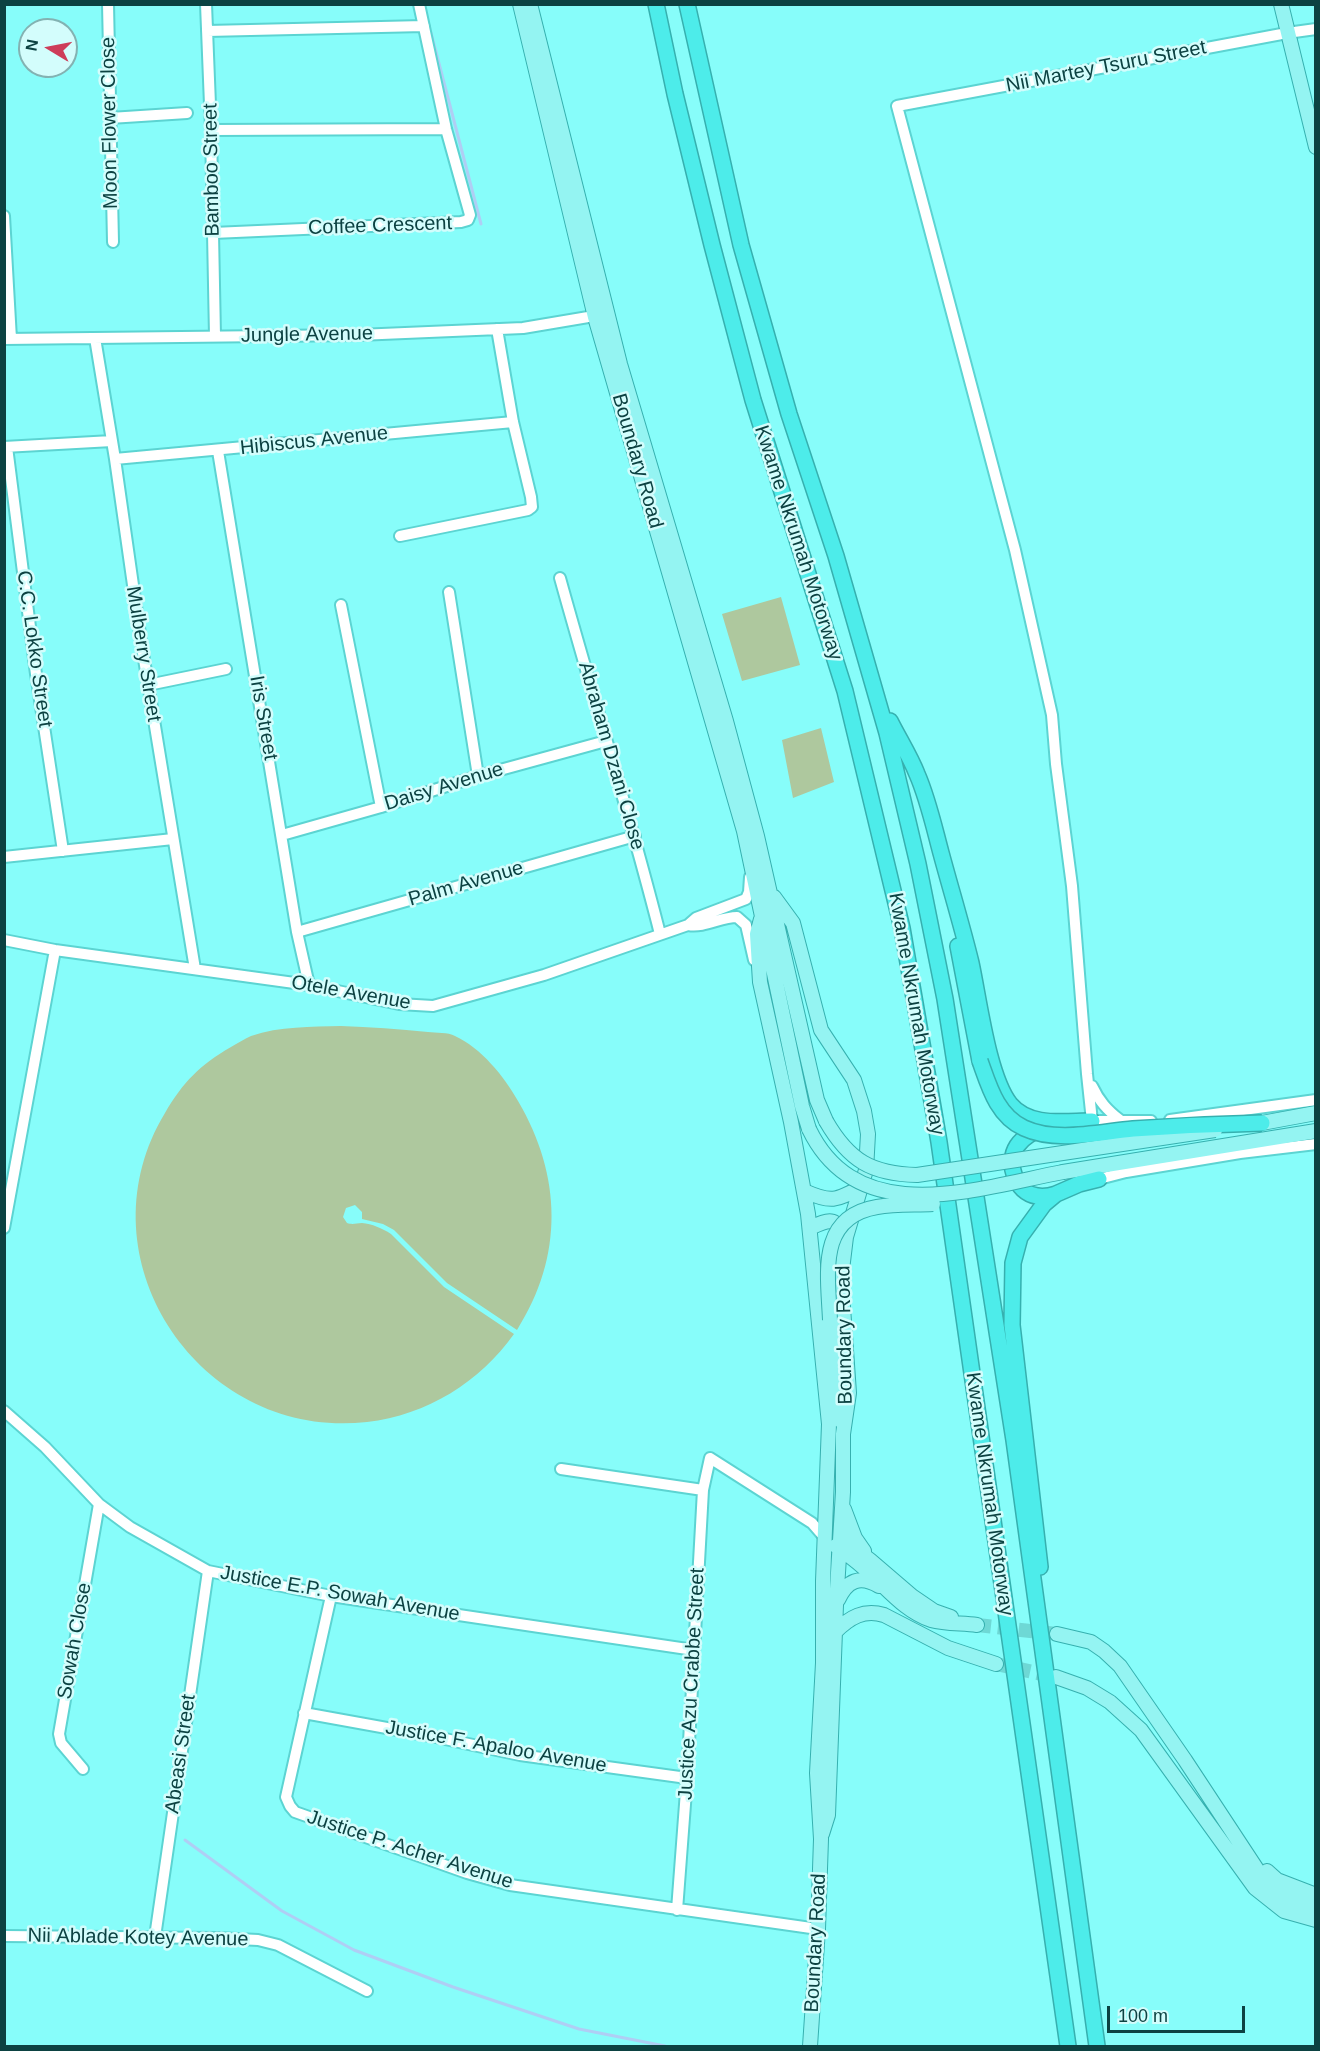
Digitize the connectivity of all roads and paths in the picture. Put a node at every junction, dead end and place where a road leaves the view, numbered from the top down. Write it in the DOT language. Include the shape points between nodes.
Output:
graph roads {
  1 [pos="108,4"];
  2 [pos="206,4"];
  3 [pos="419,4"];
  4 [pos="520,4"];
  5 [pos="530,4"];
  6 [pos="656,4"];
  7 [pos="687,4"];
  8 [pos="1281,4"];
  9 [pos="424,26"];
  10 [pos="1316,29"];
  11 [pos="207,31"];
  12 [pos="1287,33"];
  13 [pos="187,113"];
  14 [pos="110,118"];
  15 [pos="446,129"];
  16 [pos="211,130"];
  17 [pos="1316,147"];
  18 [pos="4,216"];
  19 [pos="5,232"];
  20 [pos="213,233"];
  21 [pos="112,242"];
  22 [pos="601,315"];
  23 [pos="497,329"];
  24 [pos="215,336"];
  25 [pos="95,338"];
  26 [pos="8,339"];
  27 [pos="513,422"];
  28 [pos="112,441"];
  29 [pos="6,447"];
  30 [pos="218,451"];
  31 [pos="115,459"];
  32 [pos="400,536"];
  33 [pos="560,578"];
  34 [pos="449,592"];
  35 [pos="341,605"];
  36 [pos="226,669"];
  37 [pos="148,685"];
  38 [pos="876,694"];
  39 [pos="606,741"];
  40 [pos="478,776"];
  41 [pos="381,807"];
  42 [pos="282,835"];
  43 [pos="635,836"];
  44 [pos="173,839"];
  45 [pos="63,851"];
  46 [pos="4,857"];
  47 [pos="751,862"];
  48 [pos="947,872"];
  49 [pos="770,892"];
  50 [pos="762,915"];
  51 [pos="688,925"];
  52 [pos="297,933"];
  53 [pos="660,934"];
  54 [pos="4,940"];
  55 [pos="55,950"];
  56 [pos="195,969"];
  57 [pos="760,982"];
  58 [pos="309,985"];
  59 [pos="1087,1074"];
  60 [pos="1316,1100"];
  61 [pos="1316,1113"];
  62 [pos="1120,1120"];
  63 [pos="1092,1121"];
  64 [pos="1068,1123"];
  65 [pos="1262,1123"];
  66 [pos="1316,1131"];
  67 [pos="1316,1144"];
  68 [pos="1099,1179"];
  69 [pos="861,1187"];
  70 [pos="804,1191"];
  71 [pos="1056,1194"];
  72 [pos="943,1195"];
  73 [pos="4,1228"];
  74 [pos="810,1228"];
  75 [pos="846,1237"];
  76 [pos="4,1411"];
  77 [pos="843,1434"];
  78 [pos="561,1468"];
  79 [pos="703,1490"];
  80 [pos="99,1504"];
  81 [pos="843,1505"];
  82 [pos="821,1529"];
  83 [pos="841,1544"];
  84 [pos="870,1560"];
  85 [pos="208,1570"];
  86 [pos="886,1590"];
  87 [pos="331,1596"];
  88 [pos="836,1605"];
  89 [pos="1038,1618"];
  90 [pos="960,1623"];
  91 [pos="977,1625"];
  92 [pos="835,1632"];
  93 [pos="1057,1634"];
  94 [pos="694,1650"];
  95 [pos="996,1664"];
  96 [pos="1056,1677"];
  97 [pos="304,1713"];
  98 [pos="83,1769"];
  99 [pos="687,1778"];
  100 [pos="1209,1796"];
  101 [pos="1206,1820"];
  102 [pos="821,1839"];
  103 [pos="1249,1856"];
  104 [pos="1316,1895"];
  105 [pos="1316,1909"];
  106 [pos="677,1910"];
  107 [pos="1316,1920"];
  108 [pos="818,1929"];
  109 [pos="4,1936"];
  110 [pos="155,1937"];
  111 [pos="367,1991"];
  112 [pos="810,2046"];
  113 [pos="1068,2046"];
  114 [pos="1097,2046"];
  1 -- 14 [label="street, Moon Flower Close"];
  2 -- 11 [label="street, Bamboo Street"];
  3 -- 9 [label="street, Coffee Crescent"];
  4 -- 22 [label="main road, Boundary Road"];
  5 -- 22 [label="main road, Boundary Road"];
  6 -- 113 [label="highway, Kwame Nkrumah Motorway" via="750,389 845,691 902,928 939,1142"];
  7 -- 38 [label="highway, Kwame Nkrumah Motorway" via="741,245"];
  8 -- 12 [label="main road"];
  9 -- 11 [label="street"];
  9 -- 15 [label="street, Coffee Crescent"];
  10 -- 12 [label="street, Nii Martey Tsuru Street"];
  11 -- 16 [label="street, Bamboo Street"];
  12 -- 17 [label="main road"];
  12 -- 59 [label="street, Nii Martey Tsuru Street" via="897,106 979,408 1052,715 1072,886"];
  13 -- 14 [label="street"];
  14 -- 21 [label="street, Moon Flower Close"];
  15 -- 16 [label="street"];
  15 -- 20 [label="street, Coffee Crescent" via="470,215 468,220"];
  16 -- 20 [label="street, Bamboo Street"];
  18 -- 19 [label="street"];
  19 -- 26 [label="street"];
  20 -- 24 [label="street, Bamboo Street"];
  22 -- 23 [label="street, Jungle Avenue"];
  22 -- 47 [label="main road, Boundary Road"];
  22 -- 49 [label="main road, Boundary Road" via="726,722"];
  23 -- 24 [label="street, Jungle Avenue"];
  23 -- 27 [label="street"];
  24 -- 25 [label="street, Jungle Avenue"];
  25 -- 26 [label="street, Jungle Avenue"];
  25 -- 28 [label="street, Mulberry Street"];
  27 -- 30 [label="street, Hibiscus Avenue"];
  27 -- 32 [label="street" via="532,507"];
  28 -- 29 [label="street"];
  28 -- 31 [label="street, Mulberry Street"];
  29 -- 45 [label="street, C.C. Lokko Street"];
  30 -- 31 [label="street, Hibiscus Avenue"];
  30 -- 42 [label="street, Iris Street"];
  31 -- 37 [label="street, Mulberry Street"];
  33 -- 39 [label="street, Abraham Dzani Close"];
  34 -- 40 [label="street"];
  35 -- 41 [label="street"];
  36 -- 37 [label="street"];
  37 -- 44 [label="street, Mulberry Street"];
  38 -- 48 [label="highway" via="918,774"];
  38 -- 89 [label="highway, Kwame Nkrumah Motorway" via="918,864 945,999"];
  39 -- 40 [label="street, Daisy Avenue"];
  39 -- 43 [label="street, Abraham Dzani Close"];
  40 -- 41 [label="street, Daisy Avenue"];
  41 -- 42 [label="street, Daisy Avenue"];
  42 -- 52 [label="street, Iris Street"];
  43 -- 52 [label="street, Palm Avenue"];
  43 -- 53 [label="street, Abraham Dzani Close"];
  44 -- 45 [label="street"];
  44 -- 56 [label="street, Mulberry Street"];
  45 -- 46 [label="street"];
  47 -- 50 [label="main road, Boundary Road"];
  47 -- 51 [label="street, Otele Avenue" via="746,899 696,918"];
  48 -- 64 [label="highway" via="1001,1088 1023,1115"];
  48 -- 65 [label="highway, bridge" via="980,1061 992,1094 1006,1115 1023,1128 1049,1135"];
  49 -- 65 [label="main road, Boundary Road, bridge" via="817,1100 837,1140 868,1166 891,1175 917,1176"];
  49 -- 69 [label="main road, Boundary Road" via="793,923 821,1030 854,1080 864,1111 868,1149"];
  50 -- 57 [label="main road, Boundary Road" via="757,934"];
  50 -- 72 [label="main road, Boundary Road, bridge" via="802,1106 815,1143 838,1168 862,1183 888,1193"];
  51 -- 53 [label="street, Otele Avenue"];
  51 -- 57 [label="street, Otele Avenue" via="697,927 725,917 743,921"];
  52 -- 58 [label="street, Iris Street"];
  53 -- 58 [label="street, Otele Avenue" via="440,1006 399,1004"];
  54 -- 55 [label="street, Otele Avenue"];
  55 -- 56 [label="street, Otele Avenue"];
  55 -- 73 [label="street"];
  56 -- 58 [label="street, Otele Avenue"];
  57 -- 70 [label="main road, Boundary Road"];
  59 -- 62 [label="street" via="1098,1099"];
  59 -- 63 [label="street"];
  60 -- 62 [label="street" via="1157,1121"];
  61 -- 65 [label="main road, Boundary Road"];
  62 -- 63 [label="street"];
  63 -- 64 [label="highway"];
  64 -- 71 [label="highway" via="1030,1133 1013,1155 1016,1179 1028,1193"];
  66 -- 72 [label="main road, bridge"];
  67 -- 68 [label="street" via="1240,1153"];
  68 -- 71 [label="highway"];
  69 -- 70 [label="main road" via="840,1199"];
  69 -- 75 [label="main road, Boundary Road"];
  70 -- 74 [label="main road, Boundary Road"];
  71 -- 89 [label="highway" via="1020,1237 1013,1263 1012,1325 1040,1562"];
  72 -- 77 [label="main road, bridge" via="935,1203 877,1207 857,1213 845,1220 833,1237 829,1251 830,1320"];
  74 -- 75 [label="main road" via="834,1222"];
  74 -- 82 [label="main road, Boundary Road" via="828,1424"];
  75 -- 77 [label="main road, Boundary Road" via="841,1278 849,1393"];
  76 -- 80 [label="street, Justice E.P. Sowah Avenue"];
  77 -- 81 [label="main road, Boundary Road"];
  78 -- 79 [label="street"];
  79 -- 82 [label="street, Justice Azu Crabbe Street" via="710,1458"];
  79 -- 94 [label="street, Justice Azu Crabbe Street"];
  80 -- 85 [label="street, Justice E.P. Sowah Avenue" via="130,1527"];
  80 -- 98 [label="street, Sowah Close" via="59,1734 61,1743"];
  81 -- 83 [label="main road, Boundary Road"];
  81 -- 84 [label="main road" via="855,1538"];
  82 -- 83 [label="main road"];
  82 -- 102 [label="main road, Boundary Road" via="823,1663 817,1773"];
  83 -- 84 [label="main road"];
  83 -- 86 [label="main road"];
  83 -- 88 [label="main road, Boundary Road"];
  84 -- 90 [label="main road" via="912,1596"];
  85 -- 87 [label="street, Justice E.P. Sowah Avenue"];
  85 -- 110 [label="street, Abeasi Street"];
  86 -- 88 [label="main road" via="873,1582 855,1580 844,1589"];
  86 -- 90 [label="main road" via="930,1620"];
  87 -- 94 [label="street, Justice E.P. Sowah Avenue"];
  87 -- 97 [label="street, Justice P. Acher Avenue"];
  88 -- 92 [label="main road, Boundary Road"];
  89 -- 114 [label="highway, Kwame Nkrumah Motorway"];
  90 -- 91 [label="main road"];
  92 -- 95 [label="main road" via="855,1616 874,1612 948,1648"];
  92 -- 102 [label="main road, Boundary Road" via="828,1815"];
  93 -- 100 [label="main road" via="1091,1642 1120,1666"];
  94 -- 99 [label="street, Justice Azu Crabbe Street"];
  96 -- 101 [label="main road" via="1087,1688 1110,1702 1141,1730"];
  97 -- 99 [label="street, Justice F. Apaloo Avenue" via="520,1755"];
  97 -- 106 [label="street, Justice P. Acher Avenue" via="286,1797 295,1812 510,1885"];
  99 -- 106 [label="street, Justice Azu Crabbe Street"];
  100 -- 101 [label="main road"];
  100 -- 103 [label="main road"];
  101 -- 107 [label="main road" via="1244,1875 1269,1901 1284,1911"];
  102 -- 108 [label="main road, Boundary Road"];
  103 -- 104 [label="main road" via="1277,1880"];
  103 -- 105 [label="main road" via="1272,1887"];
  106 -- 108 [label="street, Justice P. Acher Avenue"];
  108 -- 112 [label="main road, Boundary Road"];
  109 -- 110 [label="street, Nii Ablade Kotey Avenue"];
  110 -- 111 [label="street, Nii Ablade Kotey Avenue" via="258,1940 278,1945"];
}
